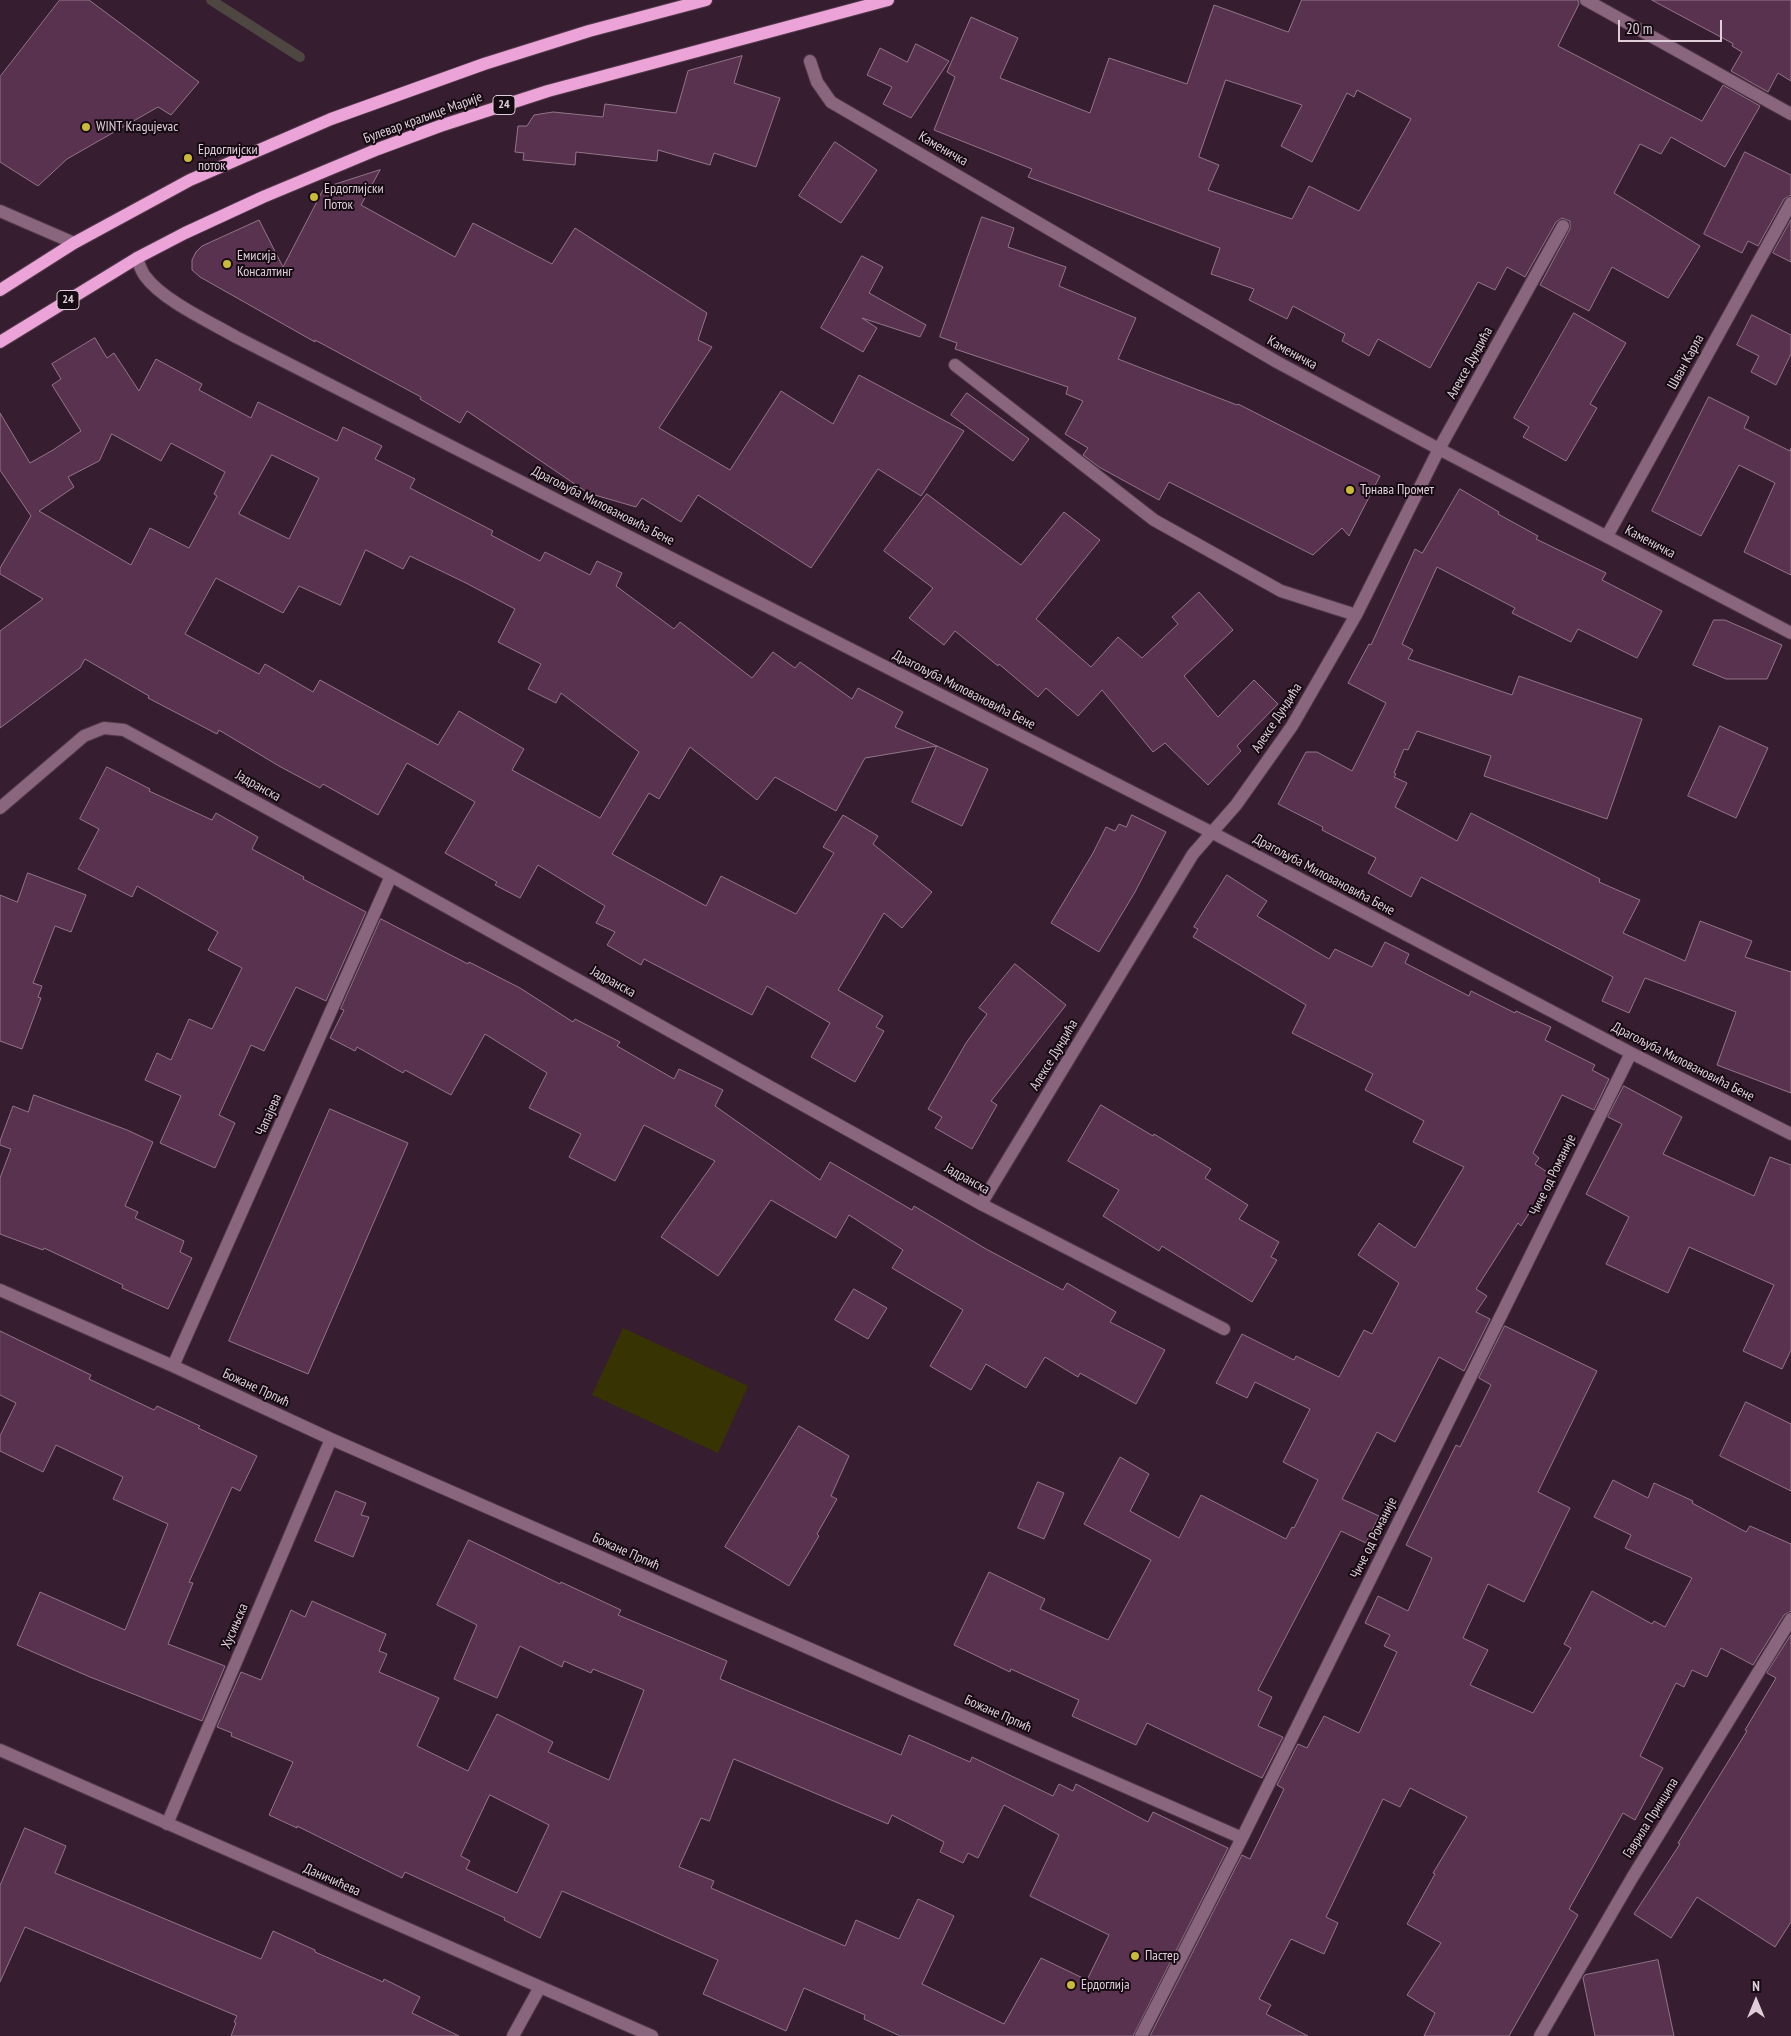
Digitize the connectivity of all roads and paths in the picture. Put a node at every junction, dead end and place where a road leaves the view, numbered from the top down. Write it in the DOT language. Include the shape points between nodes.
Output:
graph roads {
  1 [pos="706,0"];
  2 [pos="888,0"];
  3 [pos="1586,0"];
  4 [pos="810,61"];
  5 [pos="1791,114"];
  6 [pos="1791,203"];
  7 [pos="0,211"];
  8 [pos="1563,226"];
  9 [pos="74,244"];
  10 [pos="136,258"];
  11 [pos="0,290"];
  12 [pos="0,342"];
  13 [pos="955,366"];
  14 [pos="1439,449"];
  15 [pos="1607,536"];
  16 [pos="1356,615"];
  17 [pos="1791,633"];
  18 [pos="0,808"];
  19 [pos="1211,832"];
  20 [pos="391,876"];
  21 [pos="1631,1053"];
  22 [pos="1791,1134"];
  23 [pos="981,1204"];
  24 [pos="0,1290"];
  25 [pos="1224,1329"];
  26 [pos="173,1366"];
  27 [pos="331,1439"];
  28 [pos="1791,1619"];
  29 [pos="0,1750"];
  30 [pos="167,1824"];
  31 [pos="1242,1838"];
  32 [pos="540,1987"];
  33 [pos="513,2036"];
  34 [pos="652,2036"];
  35 [pos="1141,2036"];
  36 [pos="1540,2036"];
  1 -- 9 [label="main road" via="589,31 484,64 331,119 190,180"];
  2 -- 10 [label="main road, Булевар краљице Марије / 24" via="548,91 440,126 263,197"];
  3 -- 5 [label="street"];
  4 -- 14 [label="street, Каменичка" via="817,82 831,102 1277,362"];
  6 -- 15 [label="street, Шван Карла"];
  7 -- 9 [label="street"];
  8 -- 14 [label="street, Алексе Дундића"];
  9 -- 11 [label="main road"];
  10 -- 12 [label="main road, Булевар краљице Марије / 24"];
  10 -- 19 [label="street, Драгољуба Миловановића Бене" via="152,284 175,302 236,337"];
  13 -- 16 [label="street" via="1154,520 1281,592"];
  14 -- 15 [label="street, Каменичка"];
  14 -- 16 [label="street, Алексе Дундића"];
  15 -- 17 [label="street, Каменичка"];
  16 -- 19 [label="street, Алексе Дундића" via="1292,726 1236,805"];
  18 -- 20 [label="street, Јадранска" via="84,736 104,728 115,728"];
  19 -- 21 [label="street, Драгољуба Миловановића Бене"];
  19 -- 23 [label="street, Алексе Дундића" via="1193,854"];
  20 -- 23 [label="street, Јадранска"];
  20 -- 26 [label="street, Чапајева"];
  21 -- 22 [label="street, Драгољуба Миловановића Бене"];
  21 -- 31 [label="street, Чиче од Романије"];
  23 -- 25 [label="street, Јадранска"];
  24 -- 26 [label="street, Божане Прпић"];
  26 -- 27 [label="street, Божане Прпић"];
  27 -- 30 [label="street, Хусињска"];
  27 -- 31 [label="street, Божане Прпић"];
  28 -- 36 [label="street, Гаврила Принципа" via="1632,1878"];
  29 -- 30 [label="street, Даничићева"];
  30 -- 32 [label="street, Даничићева"];
  31 -- 35 [label="street, Чиче од Романије"];
  32 -- 33 [label="street"];
  32 -- 34 [label="street, Даничићева"];
}
